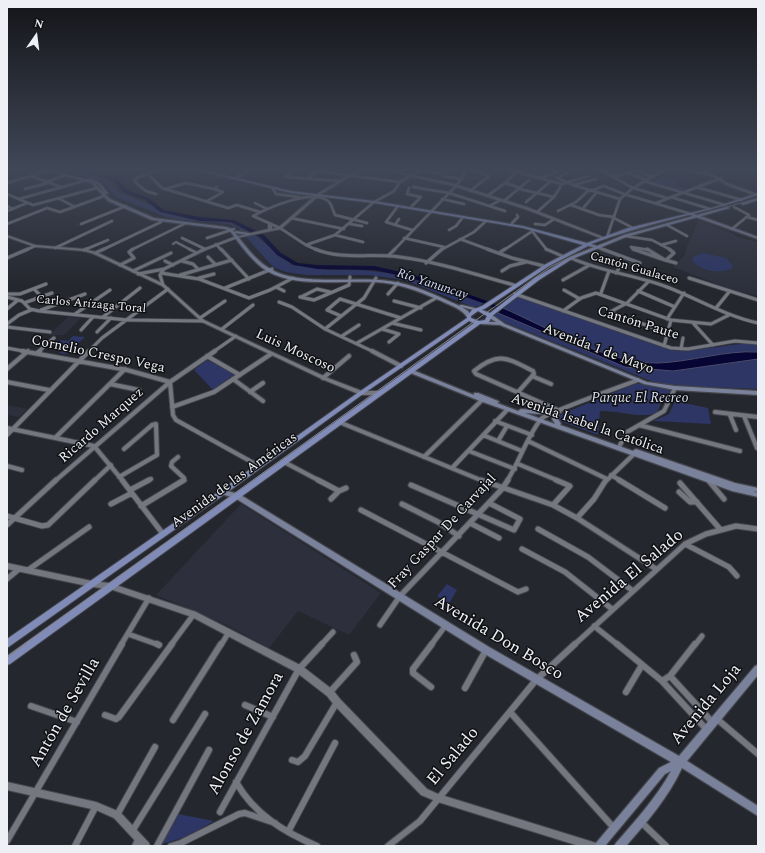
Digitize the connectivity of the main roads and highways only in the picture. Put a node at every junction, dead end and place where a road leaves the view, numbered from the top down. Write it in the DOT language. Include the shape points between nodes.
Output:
graph roads {
  1 [pos="129,209"];
  2 [pos="130,209"];
  3 [pos="417,209"];
  4 [pos="423,209"];
  5 [pos="711,209"];
  6 [pos="726,209"];
  7 [pos="432,211"];
  8 [pos="695,216"];
  9 [pos="185,224"];
  10 [pos="235,233"];
  11 [pos="758,239"];
  12 [pos="244,241"];
  13 [pos="587,244"];
  14 [pos="597,247"];
  15 [pos="271,270"];
  16 [pos="534,272"];
  17 [pos="350,279"];
  18 [pos="375,279"];
  19 [pos="537,279"];
  20 [pos="478,310"];
  21 [pos="491,314"];
  22 [pos="469,317"];
  23 [pos="481,323"];
  24 [pos="503,325"];
  25 [pos="411,370"];
  26 [pos="758,393"];
  27 [pos="521,411"];
  28 [pos="541,420"];
  29 [pos="558,424"];
  30 [pos="758,490"];
  31 [pos="223,492"];
  32 [pos="758,495"];
  33 [pos="237,496"];
  34 [pos="7,644"];
  35 [pos="7,661"];
  36 [pos="758,670"];
  37 [pos="680,762"];
  38 [pos="758,811"];
  39 [pos="599,846"];
  40 [pos="619,846"];
  1 -- 9 [label="main road" via="161,222"];
  2 -- 9 [label="main road"];
  3 -- 7 [label="main road"];
  4 -- 7 [label="main road"];
  5 -- 8 [label="main road, Avenida de las Américas"];
  6 -- 8 [label="main road, Avenida de las Américas"];
  7 -- 13 [label="main road" via="533,230"];
  7 -- 13 [label="main road" via="541,229"];
  8 -- 11 [label="main road"];
  8 -- 11 [label="main road"];
  8 -- 13 [label="main road, Avenida de las Américas" via="633,228"];
  8 -- 14 [label="main road, Avenida de las Américas" via="625,236"];
  9 -- 10 [label="main road" via="221,227"];
  10 -- 12 [label="main road"];
  10 -- 12 [label="main road" via="248,234"];
  10 -- 15 [label="main road"];
  12 -- 15 [label="main road"];
  13 -- 14 [label="main road"];
  13 -- 16 [label="main road, Avenida de las Américas"];
  14 -- 19 [label="main road, Avenida de las Américas" via="571,258"];
  15 -- 17 [label="main road" via="298,276"];
  15 -- 17 [label="main road" via="293,278"];
  16 -- 19 [label="main road"];
  16 -- 20 [label="main road, Avenida de las Américas"];
  17 -- 18 [label="main road"];
  18 -- 20 [label="main road" via="403,282"];
  18 -- 22 [label="main road" via="398,283 436,298 464,310"];
  19 -- 21 [label="main road, Avenida de las Américas"];
  20 -- 21 [label="main road"];
  20 -- 22 [label="main road, Avenida de las Américas"];
  21 -- 23 [label="main road, Avenida de las Américas" via="488,320"];
  21 -- 24 [label="main road, Avenida 1 de Mayo"];
  22 -- 23 [label="main road"];
  22 -- 31 [label="main road, Avenida de las Américas"];
  23 -- 24 [label="main road, Avenida 1 de Mayo"];
  23 -- 25 [label="main road, Avenida de las Américas"];
  24 -- 26 [label="main road, Avenida 1 de Mayo" via="652,384 675,388"];
  25 -- 27 [label="main road, Avenida Isabel la Católica"];
  25 -- 28 [label="main road, Avenida Isabel la Católica" via="507,410"];
  25 -- 33 [label="main road, Avenida de las Américas"];
  27 -- 28 [label="main road, Avenida Isabel la Católica"];
  27 -- 29 [label="main road" via="558,412 555,419"];
  28 -- 29 [label="main road, Avenida Isabel la Católica"];
  28 -- 32 [label="main road, Avenida Isabel la Católica"];
  29 -- 30 [label="main road, Avenida Isabel la Católica"];
  31 -- 33 [label="main road, Avenida Don Bosco"];
  31 -- 34 [label="main road, Avenida de las Américas"];
  33 -- 35 [label="main road, Avenida de las Américas"];
  33 -- 37 [label="main road, Avenida Don Bosco" via="486,650"];
  36 -- 37 [label="main road, Avenida Loja"];
  37 -- 38 [label="main road, Avenida Don Bosco"];
  37 -- 39 [label="main road, Avenida Loja" via="662,772"];
  37 -- 40 [label="main road, Avenida Loja" via="673,779 641,822"];
}
